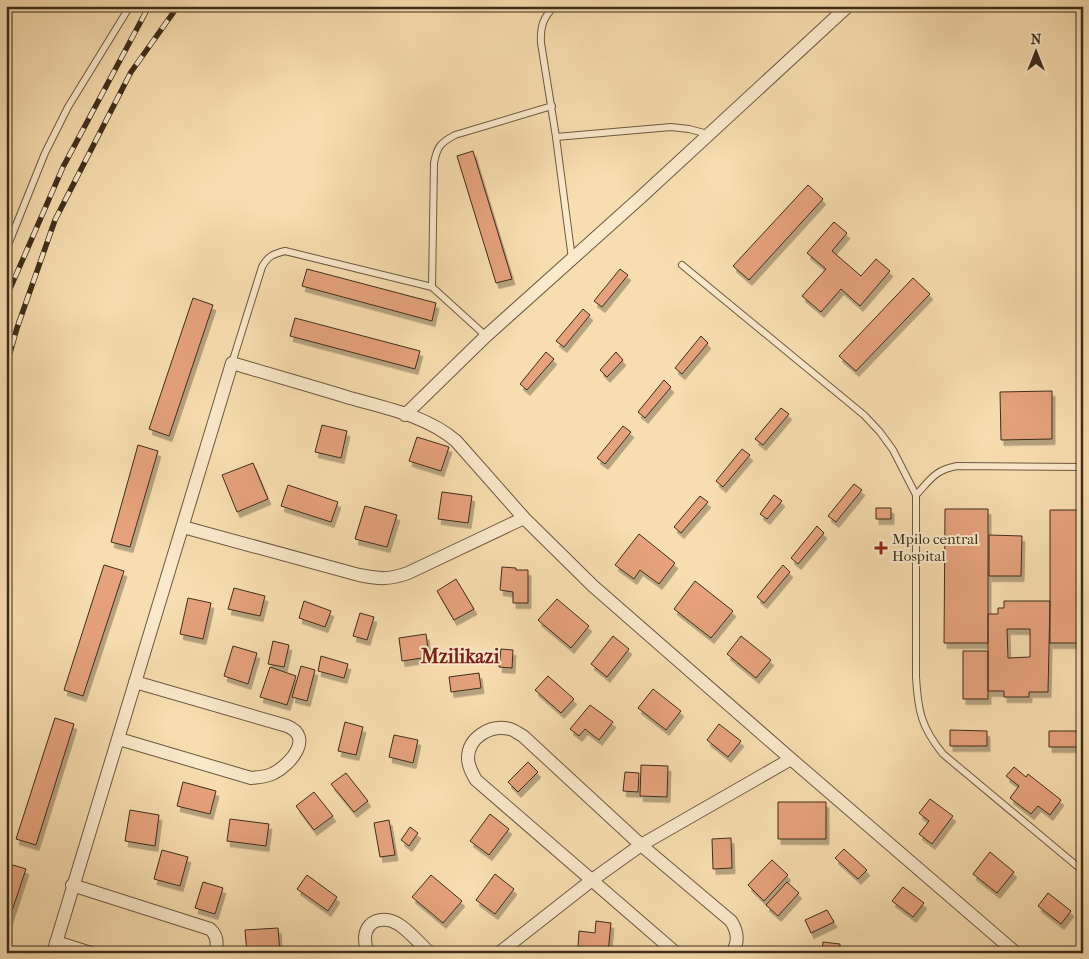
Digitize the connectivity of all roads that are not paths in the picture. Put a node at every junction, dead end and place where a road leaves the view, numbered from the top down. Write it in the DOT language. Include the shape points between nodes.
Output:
graph roads {
  1 [pos="130,6"];
  2 [pos="555,6"];
  3 [pos="848,6"];
  4 [pos="552,106"];
  5 [pos="708,134"];
  6 [pos="556,137"];
  7 [pos="6,250"];
  8 [pos="572,258"];
  9 [pos="682,265"];
  10 [pos="432,287"];
  11 [pos="486,336"];
  12 [pos="232,363"];
  13 [pos="405,414"];
  14 [pos="1083,467"];
  15 [pos="916,495"];
  16 [pos="524,518"];
  17 [pos="183,528"];
  18 [pos="135,682"];
  19 [pos="119,739"];
  20 [pos="791,759"];
  21 [pos="641,845"];
  22 [pos="1083,871"];
  23 [pos="592,880"];
  24 [pos="72,885"];
  25 [pos="54,947"];
  26 [pos="91,953"];
  27 [pos="216,953"];
  28 [pos="367,953"];
  29 [pos="430,953"];
  30 [pos="498,953"];
  31 [pos="676,953"];
  32 [pos="732,953"];
  33 [pos="1016,953"];
  1 -- 7 [label="lane" via="68,107 45,153"];
  2 -- 4 [label="lane" via="547,13 540,31"];
  3 -- 5 [label="street"];
  4 -- 6 [label="lane"];
  4 -- 10 [label="lane" via="455,135 436,150"];
  5 -- 6 [label="lane" via="671,127"];
  5 -- 8 [label="street"];
  6 -- 8 [label="lane"];
  8 -- 11 [label="street"];
  9 -- 15 [label="lane" via="864,415 893,450"];
  10 -- 11 [label="lane"];
  10 -- 12 [label="lane" via="285,251 274,254 266,258 262,267"];
  11 -- 13 [label="street"];
  12 -- 13 [label="street"];
  12 -- 17 [label="street"];
  13 -- 16 [label="street" via="437,426 451,437"];
  14 -- 15 [label="lane" via="945,468"];
  15 -- 22 [label="lane" via="916,677 923,723 943,754"];
  16 -- 17 [label="street" via="392,579 359,575"];
  16 -- 20 [label="street" via="593,586"];
  17 -- 18 [label="street"];
  18 -- 19 [label="street"];
  18 -- 19 [label="street" via="294,728 300,738 299,745 293,757 280,769 251,778"];
  19 -- 24 [label="street"];
  20 -- 21 [label="street"];
  20 -- 33 [label="street"];
  21 -- 23 [label="street"];
  21 -- 23 [label="street" via="524,736 510,729 487,730 470,747 468,759 476,780"];
  21 -- 32 [label="street" via="731,922 737,939"];
  23 -- 30 [label="street"];
  23 -- 31 [label="street"];
  24 -- 25 [label="street"];
  24 -- 27 [label="street" via="210,929 217,941"];
  25 -- 26 [label="street"];
  28 -- 29 [label="street" via="365,937 368,927 376,920 389,919"];
}
